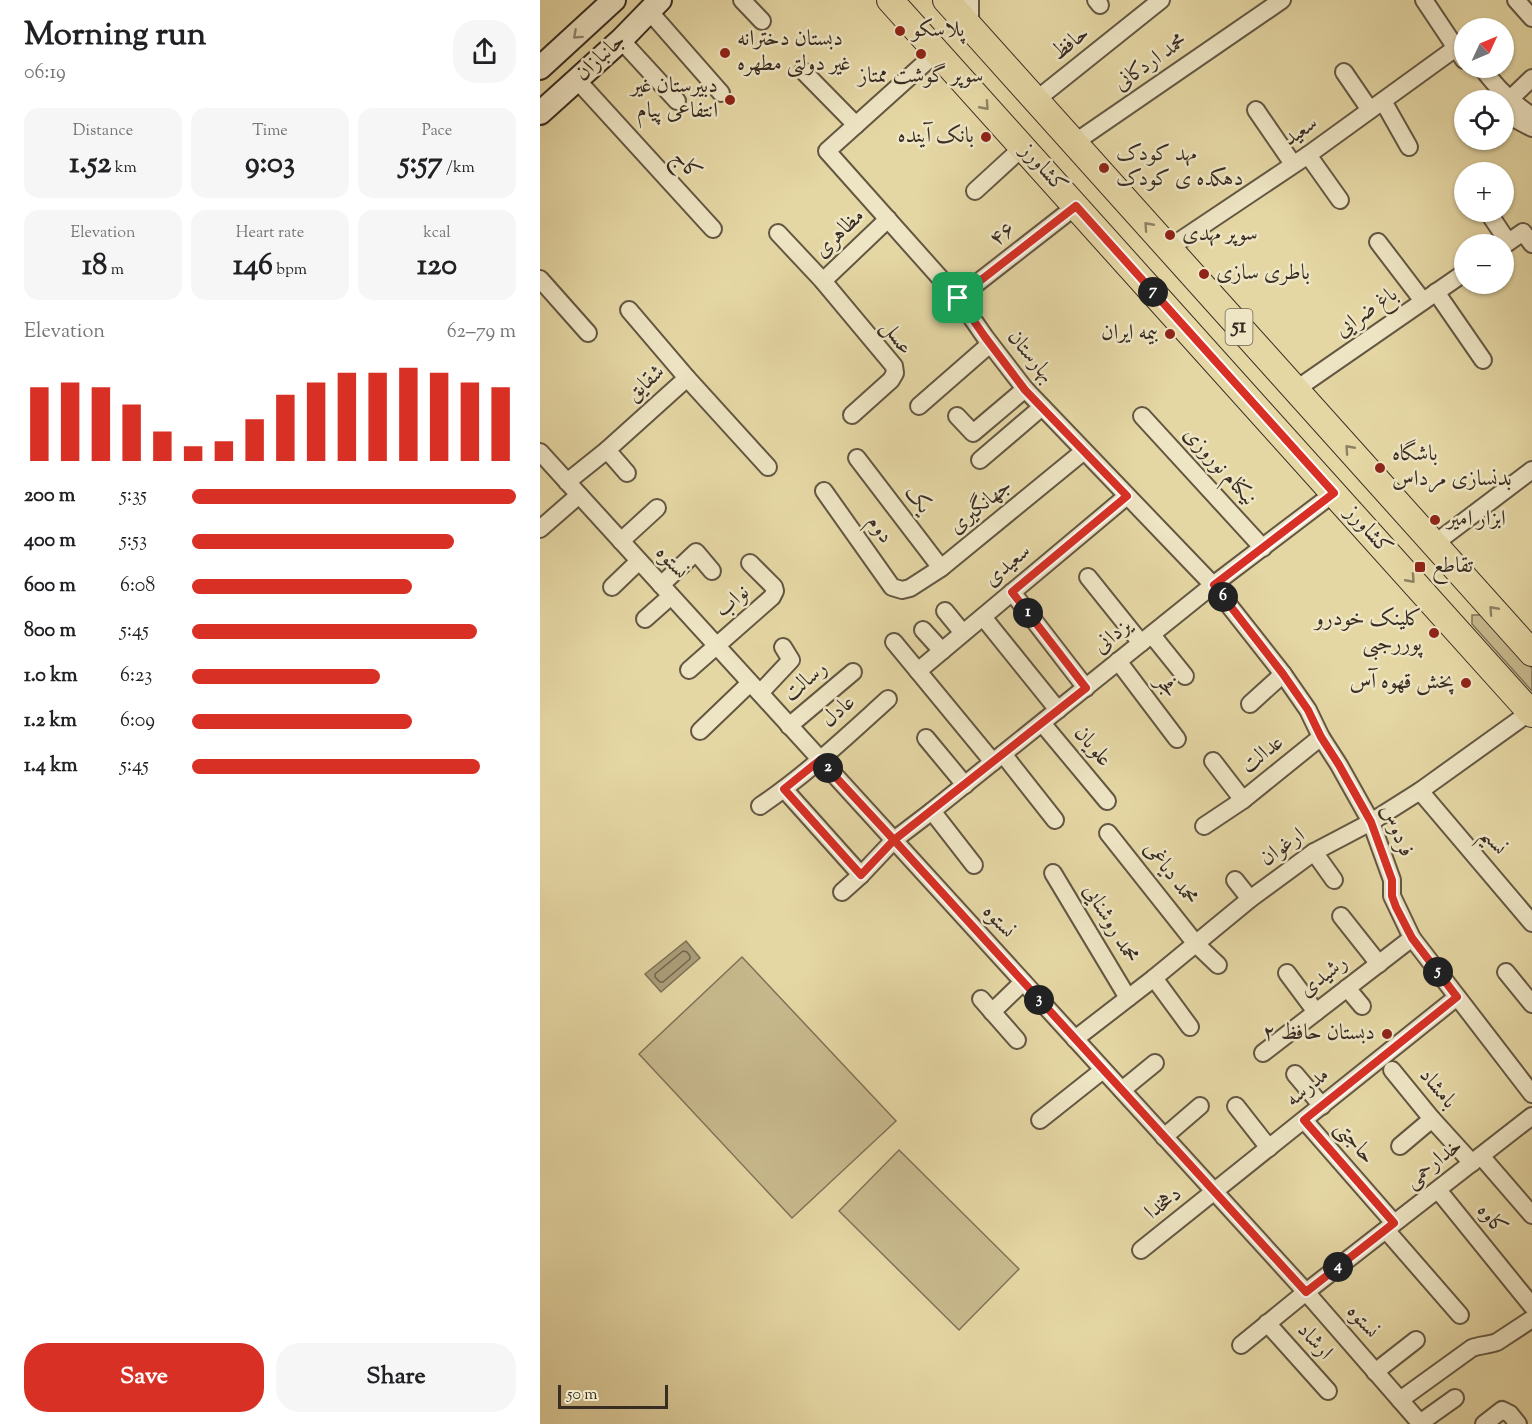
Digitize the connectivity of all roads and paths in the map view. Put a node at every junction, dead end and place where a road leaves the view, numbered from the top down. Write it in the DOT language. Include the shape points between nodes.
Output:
graph roads {
  1 [pos="614,0"];
  2 [pos="742,0"];
  3 [pos="890,0"];
  4 [pos="946,0"];
  5 [pos="970,0"];
  6 [pos="1161,0"];
  7 [pos="1282,0"];
  8 [pos="1424,0"];
  9 [pos="1436,0"];
  10 [pos="655,5"];
  11 [pos="762,21"];
  12 [pos="970,28"];
  13 [pos="1454,34"];
  14 [pos="1454,38"];
  15 [pos="621,40"];
  16 [pos="937,52"];
  17 [pos="1454,52"];
  18 [pos="542,63"];
  19 [pos="803,71"];
  20 [pos="1344,72"];
  21 [pos="1476,78"];
  22 [pos="1532,78"];
  23 [pos="577,80"];
  24 [pos="1486,90"];
  25 [pos="721,93"];
  26 [pos="1514,94"];
  27 [pos="1036,100"];
  28 [pos="677,101"];
  29 [pos="1377,105"];
  30 [pos="1514,108"];
  31 [pos="1256,110"];
  32 [pos="540,113"];
  33 [pos="1532,116"];
  34 [pos="1514,119"];
  35 [pos="855,125"];
  36 [pos="1532,128"];
  37 [pos="1074,143"];
  38 [pos="1023,147"];
  39 [pos="1409,147"];
  40 [pos="1308,155"];
  41 [pos="1293,164"];
  42 [pos="975,191"];
  43 [pos="1340,200"];
  44 [pos="1076,206"];
  45 [pos="888,219"];
  46 [pos="713,229"];
  47 [pos="778,233"];
  48 [pos="1378,242"];
  49 [pos="1169,249"];
  50 [pos="540,279"];
  51 [pos="1454,280"];
  52 [pos="823,281"];
  53 [pos="1430,297"];
  54 [pos="958,298"];
  55 [pos="629,310"];
  56 [pos="588,333"];
  57 [pos="990,344"];
  58 [pos="1484,360"];
  59 [pos="687,378"];
  60 [pos="1025,390"];
  61 [pos="1295,390"];
  62 [pos="919,406"];
  63 [pos="1042,407"];
  64 [pos="852,416"];
  65 [pos="957,416"];
  66 [pos="1142,416"];
  67 [pos="607,450"];
  68 [pos="1084,451"];
  69 [pos="857,458"];
  70 [pos="980,460"];
  71 [pos="543,462"];
  72 [pos="768,467"];
  73 [pos="1532,470"];
  74 [pos="627,472"];
  75 [pos="567,482"];
  76 [pos="824,491"];
  77 [pos="1334,493"];
  78 [pos="579,495"];
  79 [pos="1127,496"];
  80 [pos="657,508"];
  81 [pos="540,529"];
  82 [pos="621,541"];
  83 [pos="1434,544"];
  84 [pos="1263,548"];
  85 [pos="639,561"];
  86 [pos="750,563"];
  87 [pos="941,568"];
  88 [pos="712,571"];
  89 [pos="1088,577"];
  90 [pos="1214,585"];
  91 [pos="612,587"];
  92 [pos="666,590"];
  93 [pos="902,590"];
  94 [pos="1012,592"];
  95 [pos="945,611"];
  96 [pos="983,617"];
  97 [pos="645,619"];
  98 [pos="922,630"];
  99 [pos="963,633"];
  100 [pos="1146,639"];
  101 [pos="1528,641"];
  102 [pos="894,642"];
  103 [pos="716,646"];
  104 [pos="783,647"];
  105 [pos="942,651"];
  106 [pos="1118,661"];
  107 [pos="689,670"];
  108 [pos="918,671"];
  109 [pos="853,672"];
  110 [pos="1283,674"];
  111 [pos="1185,676"];
  112 [pos="755,688"];
  113 [pos="1086,688"];
  114 [pos="888,699"];
  115 [pos="1250,704"];
  116 [pos="1058,710"];
  117 [pos="1531,713"];
  118 [pos="1042,723"];
  119 [pos="789,726"];
  120 [pos="700,731"];
  121 [pos="1321,737"];
  122 [pos="926,738"];
  123 [pos="1177,739"];
  124 [pos="998,758"];
  125 [pos="820,760"];
  126 [pos="1213,761"];
  127 [pos="965,785"];
  128 [pos="784,789"];
  129 [pos="1420,791"];
  130 [pos="1243,800"];
  131 [pos="1107,801"];
  132 [pos="760,806"];
  133 [pos="932,811"];
  134 [pos="1055,820"];
  135 [pos="1371,822"];
  136 [pos="1203,826"];
  137 [pos="1108,833"];
  138 [pos="894,840"];
  139 [pos="1314,852"];
  140 [pos="974,865"];
  141 [pos="1053,873"];
  142 [pos="861,875"];
  143 [pos="1235,880"];
  144 [pos="1334,880"];
  145 [pos="842,892"];
  146 [pos="1250,899"];
  147 [pos="1341,916"];
  148 [pos="1532,923"];
  149 [pos="1412,938"];
  150 [pos="1196,944"];
  151 [pos="1378,964"];
  152 [pos="1218,965"];
  153 [pos="1506,972"];
  154 [pos="1287,973"];
  155 [pos="1154,978"];
  156 [pos="1023,982"];
  157 [pos="1347,988"];
  158 [pos="1457,997"];
  159 [pos="1128,998"];
  160 [pos="981,999"];
  161 [pos="1532,1004"];
  162 [pos="1362,1006"];
  163 [pos="992,1012"];
  164 [pos="1316,1012"];
  165 [pos="1190,1027"];
  166 [pos="1017,1040"];
  167 [pos="1075,1040"];
  168 [pos="1263,1053"];
  169 [pos="1155,1063"];
  170 [pos="1103,1070"];
  171 [pos="1392,1070"];
  172 [pos="1295,1074"];
  173 [pos="1122,1090"];
  174 [pos="1532,1094"];
  175 [pos="1200,1106"];
  176 [pos="1236,1106"];
  177 [pos="1322,1106"];
  178 [pos="1532,1116"];
  179 [pos="1432,1119"];
  180 [pos="1040,1120"];
  181 [pos="1304,1120"];
  182 [pos="1164,1137"];
  183 [pos="1400,1146"];
  184 [pos="1269,1148"];
  185 [pos="1476,1160"];
  186 [pos="1438,1190"];
  187 [pos="1215,1192"];
  188 [pos="1532,1215"];
  189 [pos="1390,1227"];
  190 [pos="1141,1250"];
  191 [pos="1306,1292"];
  192 [pos="1532,1306"];
  193 [pos="1460,1315"];
  194 [pos="1532,1319"];
  195 [pos="1267,1323"];
  196 [pos="1416,1340"];
  197 [pos="1241,1345"];
  198 [pos="1375,1372"];
  199 [pos="1328,1391"];
  200 [pos="1455,1398"];
  201 [pos="1400,1400"];
  202 [pos="1421,1424"];
  203 [pos="1485,1424"];
  204 [pos="1518,1424"];
  1 -- 18 [label="main road, جانبازان, one-way"];
  2 -- 11 [label="street"];
  3 -- 16 [label="main road, کشاورز / 51"];
  4 -- 12 [label="main road, کشاورز / 51"];
  5 -- 12 [label="street"];
  6 -- 27 [label="street, حافظ"];
  7 -- 37 [label="street, محمد اردکانی"];
  8 -- 14 [label="street"];
  9 -- 13 [label="street"];
  10 -- 15 [label="main road, جانبازان"];
  10 -- 25 [label="street"];
  12 -- 27 [label="main road, کشاورز / 51"];
  15 -- 23 [label="main road, جانبازان"];
  15 -- 28 [label="street"];
  16 -- 35 [label="street, بهارستان"];
  16 -- 38 [label="main road, کشاورز / 51, one-way"];
  17 -- 29 [label="street, سعید"];
  19 -- 35 [label="street"];
  20 -- 29 [label="street"];
  21 -- 24 [label="street"];
  22 -- 26 [label="street"];
  23 -- 32 [label="main road, جانبازان"];
  23 -- 46 [label="street, کاج"];
  27 -- 37 [label="main road, کشاورز / 51"];
  29 -- 39 [label="street"];
  29 -- 40 [label="street, سعید"];
  30 -- 33 [label="street"];
  31 -- 41 [label="street"];
  34 -- 36 [label="street"];
  35 -- 45 [label="street, بهارستان" via="827,152"];
  49 -- 37 [label="main road, کشاورز / 51, one-way"];
  38 -- 42 [label="street"];
  38 -- 44 [label="main road, کشاورز / 51"];
  40 -- 41 [label="street, سعید"];
  40 -- 43 [label="street"];
  41 -- 49 [label="street, سعید"];
  44 -- 54 [label="street, ۴۶"];
  44 -- 77 [label="main road, کشاورز / 51"];
  45 -- 52 [label="street, مظاهری"];
  45 -- 54 [label="street, بهارستان"];
  47 -- 52 [label="street"];
  48 -- 53 [label="street"];
  49 -- 61 [label="main road, کشاورز / 51"];
  50 -- 56 [label="street"];
  51 -- 53 [label="street, باغ ضرایی"];
  52 -- 64 [label="street, عسل" via="894,366 891,380"];
  53 -- 58 [label="street"];
  53 -- 61 [label="street, باغ ضرایی"];
  54 -- 57 [label="street, بهارستان"];
  55 -- 59 [label="street, شقایق"];
  57 -- 60 [label="street, بهارستان"];
  57 -- 62 [label="street"];
  59 -- 67 [label="street, شقایق"];
  59 -- 72 [label="street"];
  60 -- 63 [label="street, بهارستان"];
  60 -- 65 [label="street" via="973,433"];
  83 -- 61 [label="main road, کشاورز / 51, one-way"];
  63 -- 68 [label="street, بهارستان"];
  63 -- 70 [label="street"];
  66 -- 84 [label="street, نیکنام نوروزی"];
  67 -- 74 [label="street"];
  67 -- 75 [label="street, شقایق"];
  68 -- 79 [label="street, بهارستان"];
  68 -- 87 [label="street, جهانگیری"];
  69 -- 87 [label="street, یک"];
  71 -- 75 [label="street, نستوه"];
  73 -- 83 [label="street"];
  75 -- 78 [label="street, نستوه"];
  76 -- 93 [label="street, دوم" via="892,586"];
  77 -- 84 [label="street, یزدانی"];
  77 -- 117 [label="main road, کشاورز / 51, one-way"];
  78 -- 81 [label="street"];
  78 -- 82 [label="street, نستوه"];
  79 -- 90 [label="street, بهارستان"];
  79 -- 94 [label="street, سعیدی"];
  80 -- 82 [label="street"];
  82 -- 85 [label="street, نستوه"];
  101 -- 83 [label="main road, کشاورز / 51, one-way"];
  84 -- 90 [label="street, یزدانی"];
  85 -- 91 [label="street"];
  85 -- 92 [label="street, نستوه"];
  86 -- 103 [label="street, نواب" via="775,591"];
  87 -- 93 [label="street, جهانگیری"];
  88 -- 92 [label="street" via="696,552"];
  89 -- 100 [label="street"];
  90 -- 100 [label="street, یزدانی"];
  90 -- 110 [label="street, فردوس"];
  92 -- 97 [label="street"];
  92 -- 103 [label="street, نستوه"];
  94 -- 96 [label="street, سعیدی"];
  94 -- 113 [label="street"];
  95 -- 99 [label="street"];
  96 -- 99 [label="street, سعیدی"];
  96 -- 116 [label="street"];
  98 -- 105 [label="street"];
  99 -- 105 [label="street, سعیدی"];
  100 -- 106 [label="street, یزدانی"];
  100 -- 111 [label="street"];
  102 -- 108 [label="street"];
  103 -- 107 [label="street"];
  103 -- 112 [label="street, نستوه"];
  104 -- 112 [label="street" via="791,660"];
  105 -- 108 [label="street, سعیدی"];
  106 -- 113 [label="street, یزدانی"];
  106 -- 123 [label="street, فجر"];
  108 -- 124 [label="street"];
  109 -- 119 [label="street, رسالت"];
  110 -- 115 [label="street"];
  110 -- 121 [label="street, فردوس"];
  112 -- 119 [label="street, نستوه"];
  112 -- 120 [label="street"];
  113 -- 116 [label="street, یزدانی"];
  114 -- 125 [label="street, عادل"];
  116 -- 118 [label="street, یزدانی"];
  117 -- 129 [label="street, ارغوان"];
  118 -- 124 [label="street, یزدانی"];
  118 -- 131 [label="street, علویان"];
  119 -- 125 [label="street, نستوه"];
  121 -- 130 [label="street, عدالت"];
  121 -- 135 [label="street, فردوس"];
  122 -- 127 [label="street"];
  124 -- 127 [label="street, یزدانی"];
  124 -- 134 [label="street"];
  125 -- 128 [label="street, عادل"];
  125 -- 138 [label="street, نستوه"];
  126 -- 130 [label="street, عدالت"];
  127 -- 133 [label="street, یزدانی"];
  128 -- 132 [label="street, عادل"];
  128 -- 142 [label="street"];
  129 -- 135 [label="street, ارغوان"];
  129 -- 148 [label="street, نسیم"];
  130 -- 136 [label="street"];
  133 -- 138 [label="street, یزدانی"];
  133 -- 140 [label="street"];
  135 -- 139 [label="street, ارغوان"];
  135 -- 149 [label="street, فردوس" via="1392,880 1392,896"];
  137 -- 150 [label="street, محمد دیاغی"];
  138 -- 142 [label="street, یزدانی"];
  138 -- 156 [label="street, نستوه"];
  139 -- 144 [label="street"];
  139 -- 146 [label="street, ارغوان"];
  141 -- 159 [label="street, محمد روشنایی"];
  142 -- 145 [label="street, یزدانی"];
  143 -- 146 [label="street"];
  146 -- 150 [label="street, ارغوان"];
  147 -- 151 [label="street"];
  149 -- 151 [label="street, رشیدی"];
  149 -- 158 [label="street, فردوس"];
  150 -- 152 [label="street, محمد دیاغی"];
  150 -- 155 [label="street, ارغوان"];
  151 -- 157 [label="street, رشیدی"];
  153 -- 161 [label="street"];
  154 -- 164 [label="street"];
  155 -- 159 [label="street, ارغوان"];
  155 -- 165 [label="street"];
  156 -- 163 [label="street"];
  156 -- 167 [label="street, نستوه"];
  157 -- 162 [label="street"];
  157 -- 164 [label="street, رشیدی"];
  158 -- 174 [label="street, فردوس"];
  158 -- 177 [label="street, مدرسه"];
  159 -- 167 [label="street, ارغوان"];
  160 -- 163 [label="street"];
  163 -- 166 [label="street"];
  164 -- 168 [label="street, رشیدی"];
  167 -- 170 [label="street, نستوه"];
  169 -- 173 [label="street"];
  170 -- 173 [label="street, نستوه"];
  170 -- 180 [label="street"];
  171 -- 179 [label="street, بامشاد"];
  172 -- 177 [label="street"];
  173 -- 182 [label="street, نستوه"];
  175 -- 182 [label="street"];
  176 -- 184 [label="street"];
  177 -- 181 [label="street, مدرسه"];
  178 -- 185 [label="street, خدارحمی"];
  179 -- 183 [label="street"];
  179 -- 185 [label="street, بامشاد"];
  181 -- 184 [label="street, مدرسه"];
  181 -- 189 [label="street, حاجتی"];
  182 -- 187 [label="street, نستوه"];
  184 -- 187 [label="street, مدرسه"];
  185 -- 186 [label="street, خدارحمی"];
  185 -- 188 [label="street, بامشاد"];
  186 -- 189 [label="street, خدارحمی"];
  186 -- 192 [label="street, کاوه"];
  187 -- 190 [label="street, دهخدا"];
  187 -- 191 [label="street, نستوه"];
  189 -- 191 [label="street, خدارحمی"];
  189 -- 193 [label="street, حاجتی"];
  191 -- 195 [label="street, خدارحمی"];
  191 -- 198 [label="street, نستوه"];
  194 -- 201 [label="street" via="1497,1342 1472,1348"];
  195 -- 197 [label="street, خدارحمی"];
  195 -- 199 [label="street, ارشاد"];
  196 -- 198 [label="street"];
  198 -- 201 [label="street, نستوه"];
  200 -- 202 [label="street"];
  201 -- 202 [label="street, نستوه"];
  203 -- 204 [label="street" via="1502,1410"];
}
